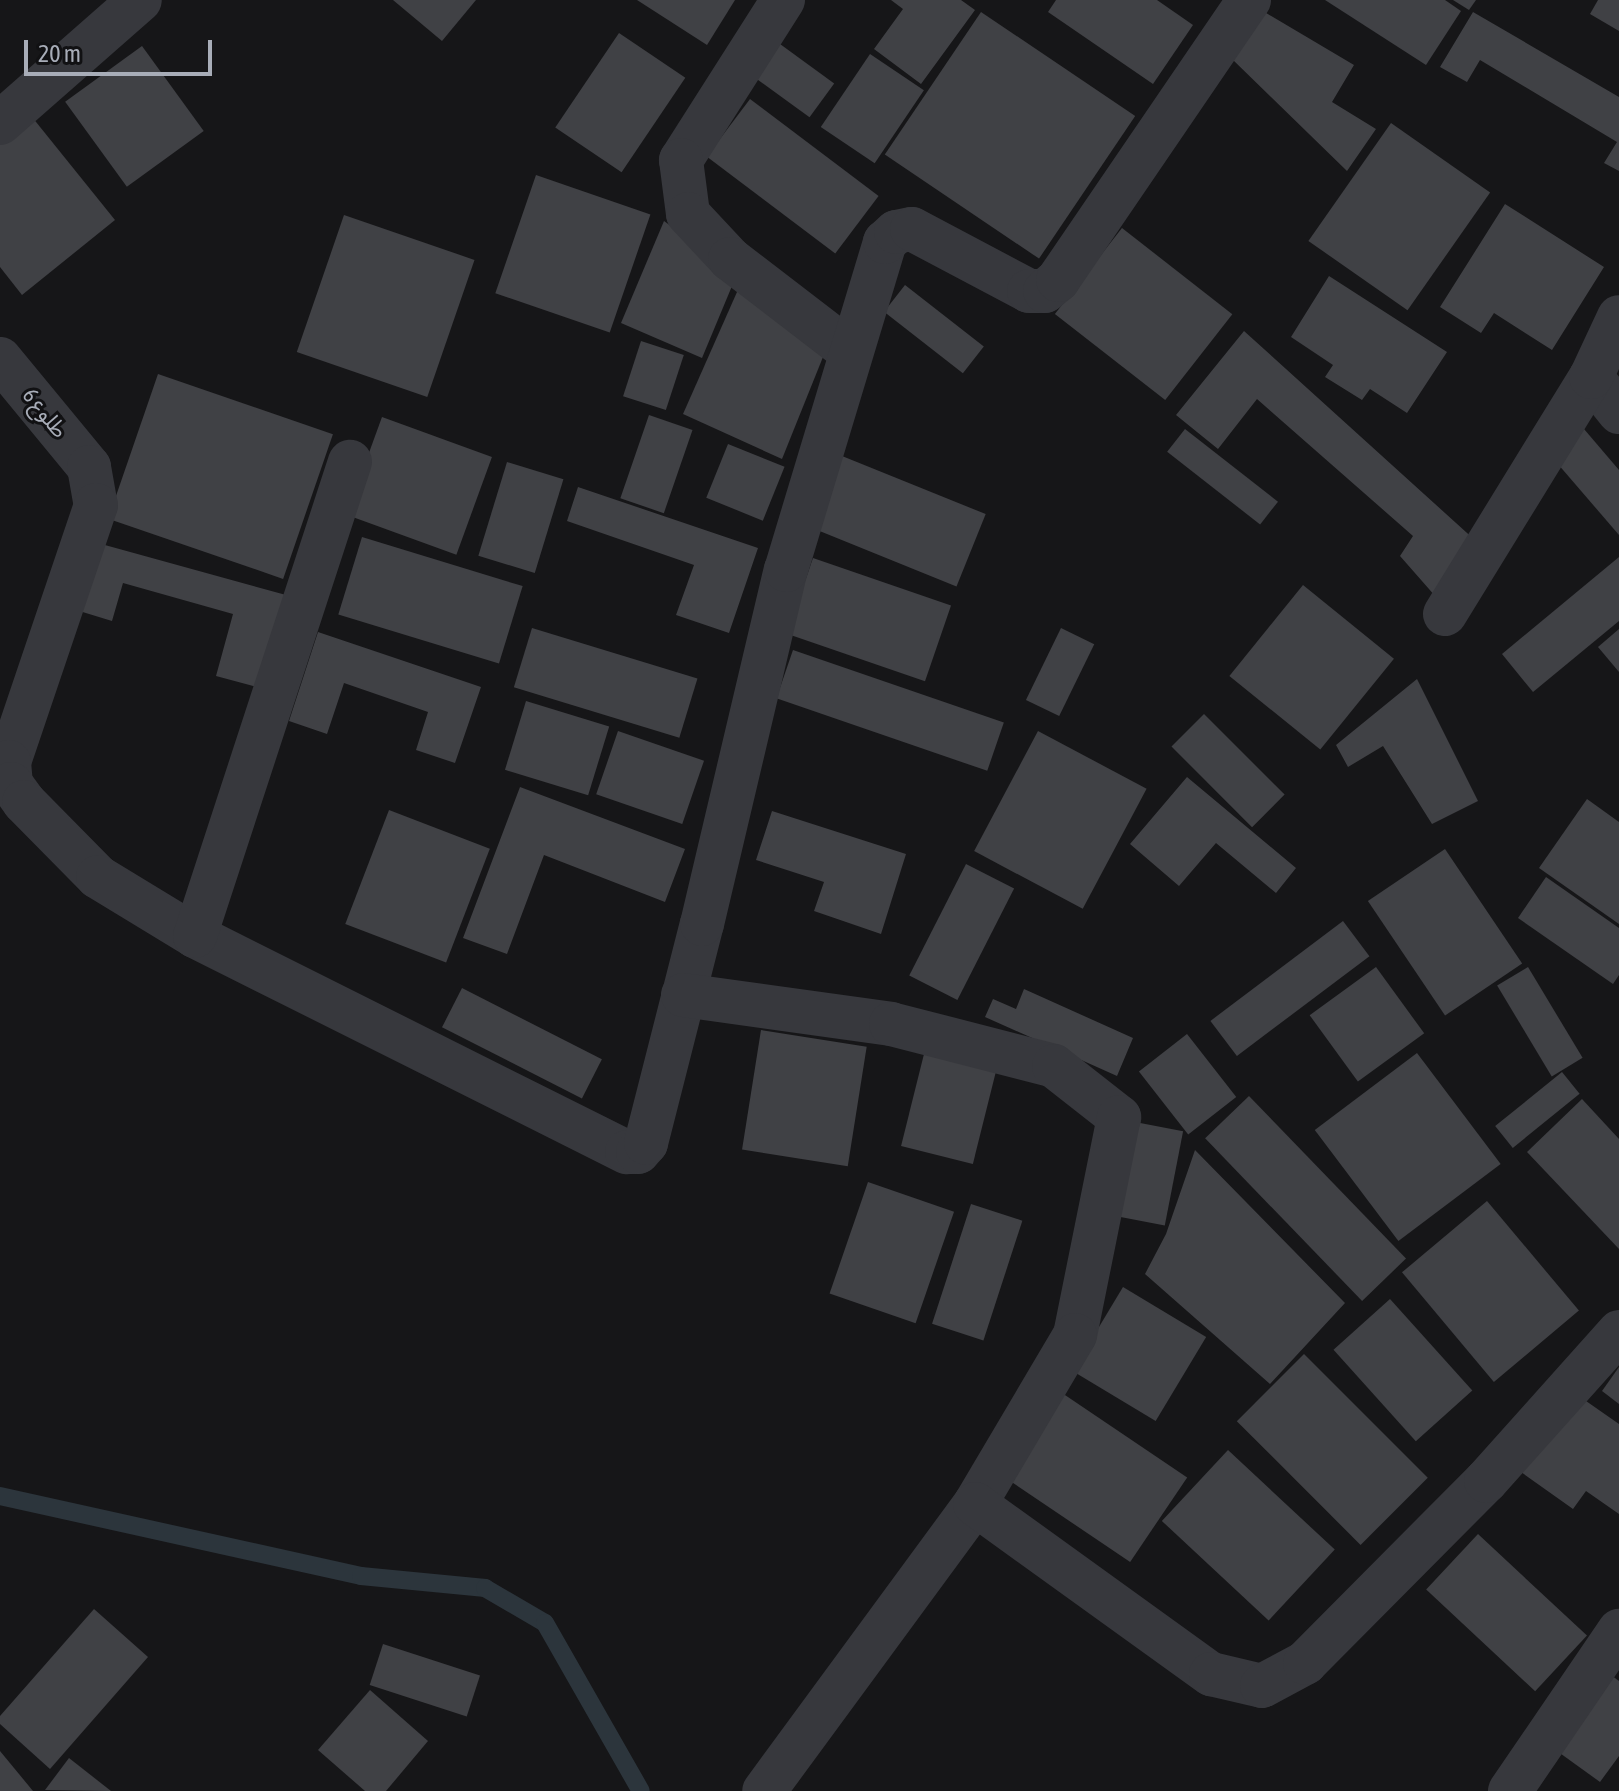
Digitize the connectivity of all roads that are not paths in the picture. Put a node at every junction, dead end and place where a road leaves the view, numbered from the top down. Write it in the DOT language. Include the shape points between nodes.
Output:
graph roads {
  1 [pos="140,0"];
  2 [pos="783,0"];
  3 [pos="1249,0"];
  4 [pos="0,123"];
  5 [pos="1619,317"];
  6 [pos="850,351"];
  7 [pos="0,359"];
  8 [pos="1591,377"];
  9 [pos="1619,412"];
  10 [pos="350,462"];
  11 [pos="1445,614"];
  12 [pos="195,936"];
  13 [pos="683,995"];
  14 [pos="1619,1332"];
  15 [pos="975,1504"];
  16 [pos="1619,1631"];
  17 [pos="764,1791"];
  18 [pos="1510,1791"];
  1 -- 4 [label="street"];
  2 -- 6 [label="street" via="681,160 688,214 730,259"];
  3 -- 6 [label="street" via="1058,280 1045,291 1029,291 912,229 896,232 885,242"];
  5 -- 8 [label="street"];
  6 -- 13 [label="street" via="786,570"];
  7 -- 12 [label="street, طلوع 6" via="89,467 96,505 9,762 11,784 98,877"];
  8 -- 9 [label="street"];
  8 -- 11 [label="street"];
  10 -- 12 [label="street"];
  12 -- 13 [label="street" via="627,1152 638,1152 646,1143"];
  13 -- 15 [label="street" via="891,1024 1054,1066 1119,1117 1075,1335"];
  14 -- 15 [label="street" via="1486,1481 1305,1663 1262,1686 1211,1674"];
  15 -- 17 [label="street"];
  16 -- 18 [label="street"];
}
